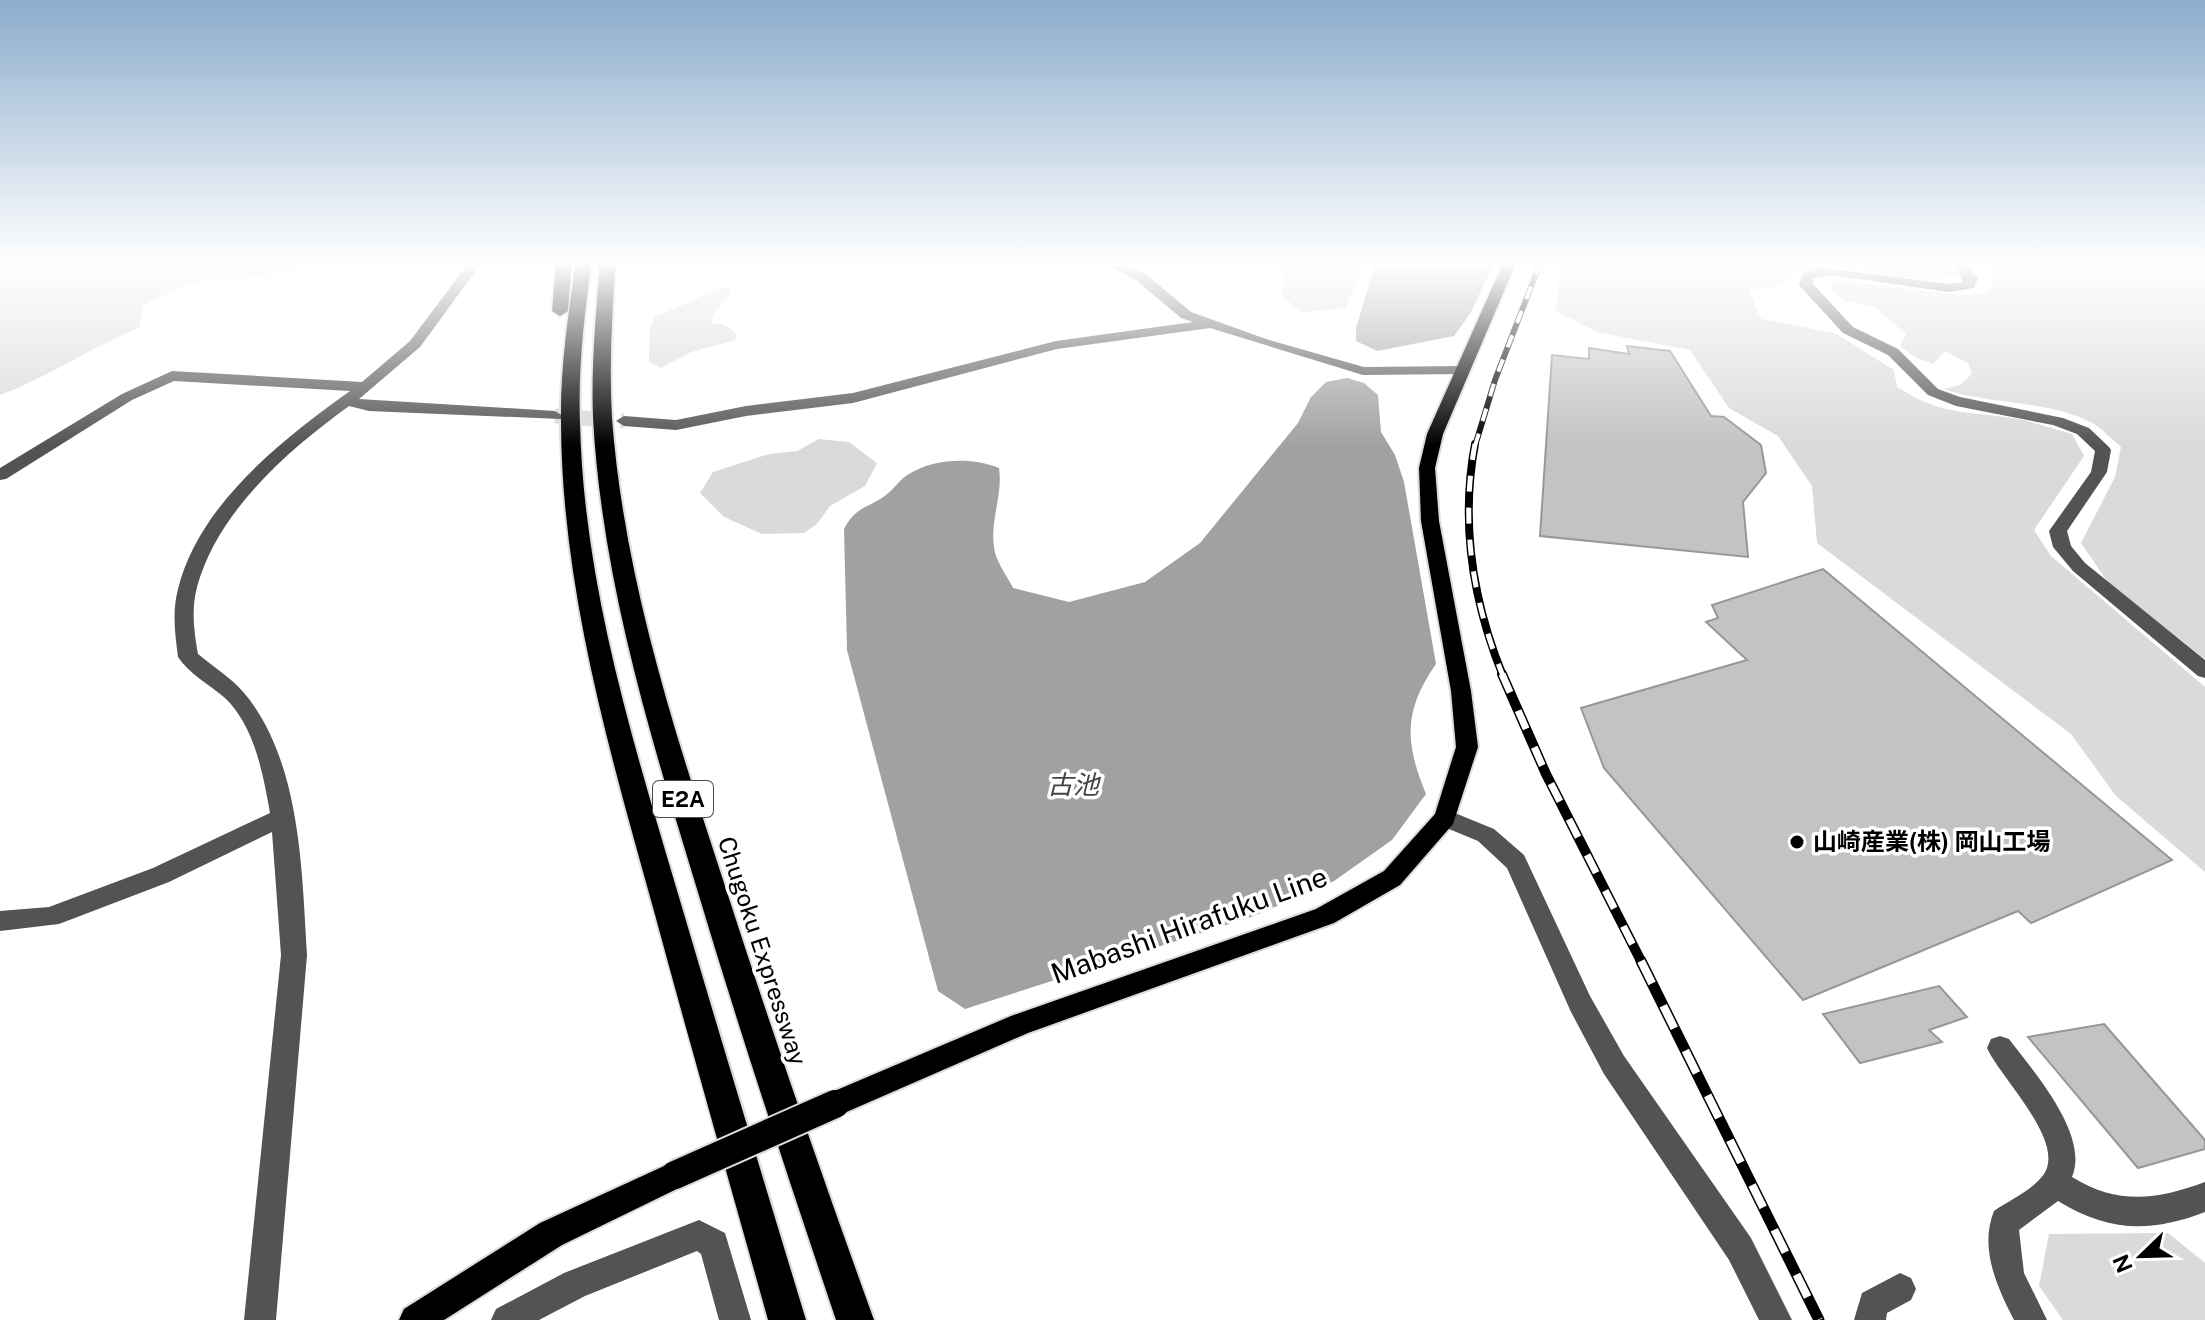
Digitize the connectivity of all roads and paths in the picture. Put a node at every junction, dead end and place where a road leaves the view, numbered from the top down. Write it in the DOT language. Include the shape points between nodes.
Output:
graph roads {
  1 [pos="429,323"];
  2 [pos="559,323"];
  3 [pos="571,323"];
  4 [pos="604,323"];
  5 [pos="1201,323"];
  6 [pos="1483,323"];
  7 [pos="1841,323"];
  8 [pos="1206,325"];
  9 [pos="1461,370"];
  10 [pos="365,387"];
  11 [pos="347,401"];
  12 [pos="562,406"];
  13 [pos="624,421"];
  14 [pos="0,475"];
  15 [pos="2205,671"];
  16 [pos="1445,818"];
  17 [pos="279,819"];
  18 [pos="0,921"];
  19 [pos="2000,1048"];
  20 [pos="2056,1183"];
  21 [pos="2205,1197"];
  22 [pos="1900,1289"];
  23 [pos="260,1320"];
  24 [pos="415,1320"];
  25 [pos="507,1320"];
  26 [pos="735,1320"];
  27 [pos="787,1320"];
  28 [pos="855,1320"];
  29 [pos="1776,1320"];
  30 [pos="1870,1320"];
  31 [pos="2031,1320"];
  1 -- 10 [label="street" via="415,344"];
  2 -- 12 [label="highway"];
  3 -- 12 [label="highway, E2A"];
  4 -- 28 [label="highway, Chugoku Expressway / E2A" via="599,390 606,485 624,589 672,765 760,1046"];
  5 -- 8 [label="street"];
  6 -- 9 [label="main road, Mabashi Hirafuku Line"];
  7 -- 15 [label="street" via="1893,352 1933,392 2057,421 2083,431 2103,450 2099,472 2058,531 2062,547"];
  8 -- 9 [label="street" via="1363,371"];
  8 -- 13 [label="street" via="1056,345 853,398 676,425"];
  9 -- 16 [label="main road, Mabashi Hirafuku Line" via="1427,468 1430,521 1467,747"];
  10 -- 11 [label="street"];
  10 -- 14 [label="street" via="172,376 127,397"];
  11 -- 12 [label="street" via="369,406"];
  11 -- 17 [label="street" via="259,478 203,545 189,587 184,621 188,657 240,701 260,732"];
  12 -- 27 [label="highway, E2A" via="593,617 628,769"];
  16 -- 24 [label="main road, Mabashi Hirafuku Line, bridge" via="1392,878 1325,916 1020,1024 675,1175 551,1234"];
  16 -- 29 [label="street" via="1486,835 1516,862 1580,1004 1614,1065 1740,1249"];
  17 -- 18 [label="street" via="161,875 50,917"];
  17 -- 23 [label="street" via="294,955"];
  19 -- 20 [label="street" via="2060,1137"];
  20 -- 21 [label="street" via="2113,1211 2174,1207"];
  20 -- 31 [label="street" via="2005,1222 2001,1251"];
  22 -- 30 [label="street" via="1873,1304"];
  25 -- 26 [label="street" via="575,1284 699,1235 714,1244"];
}
